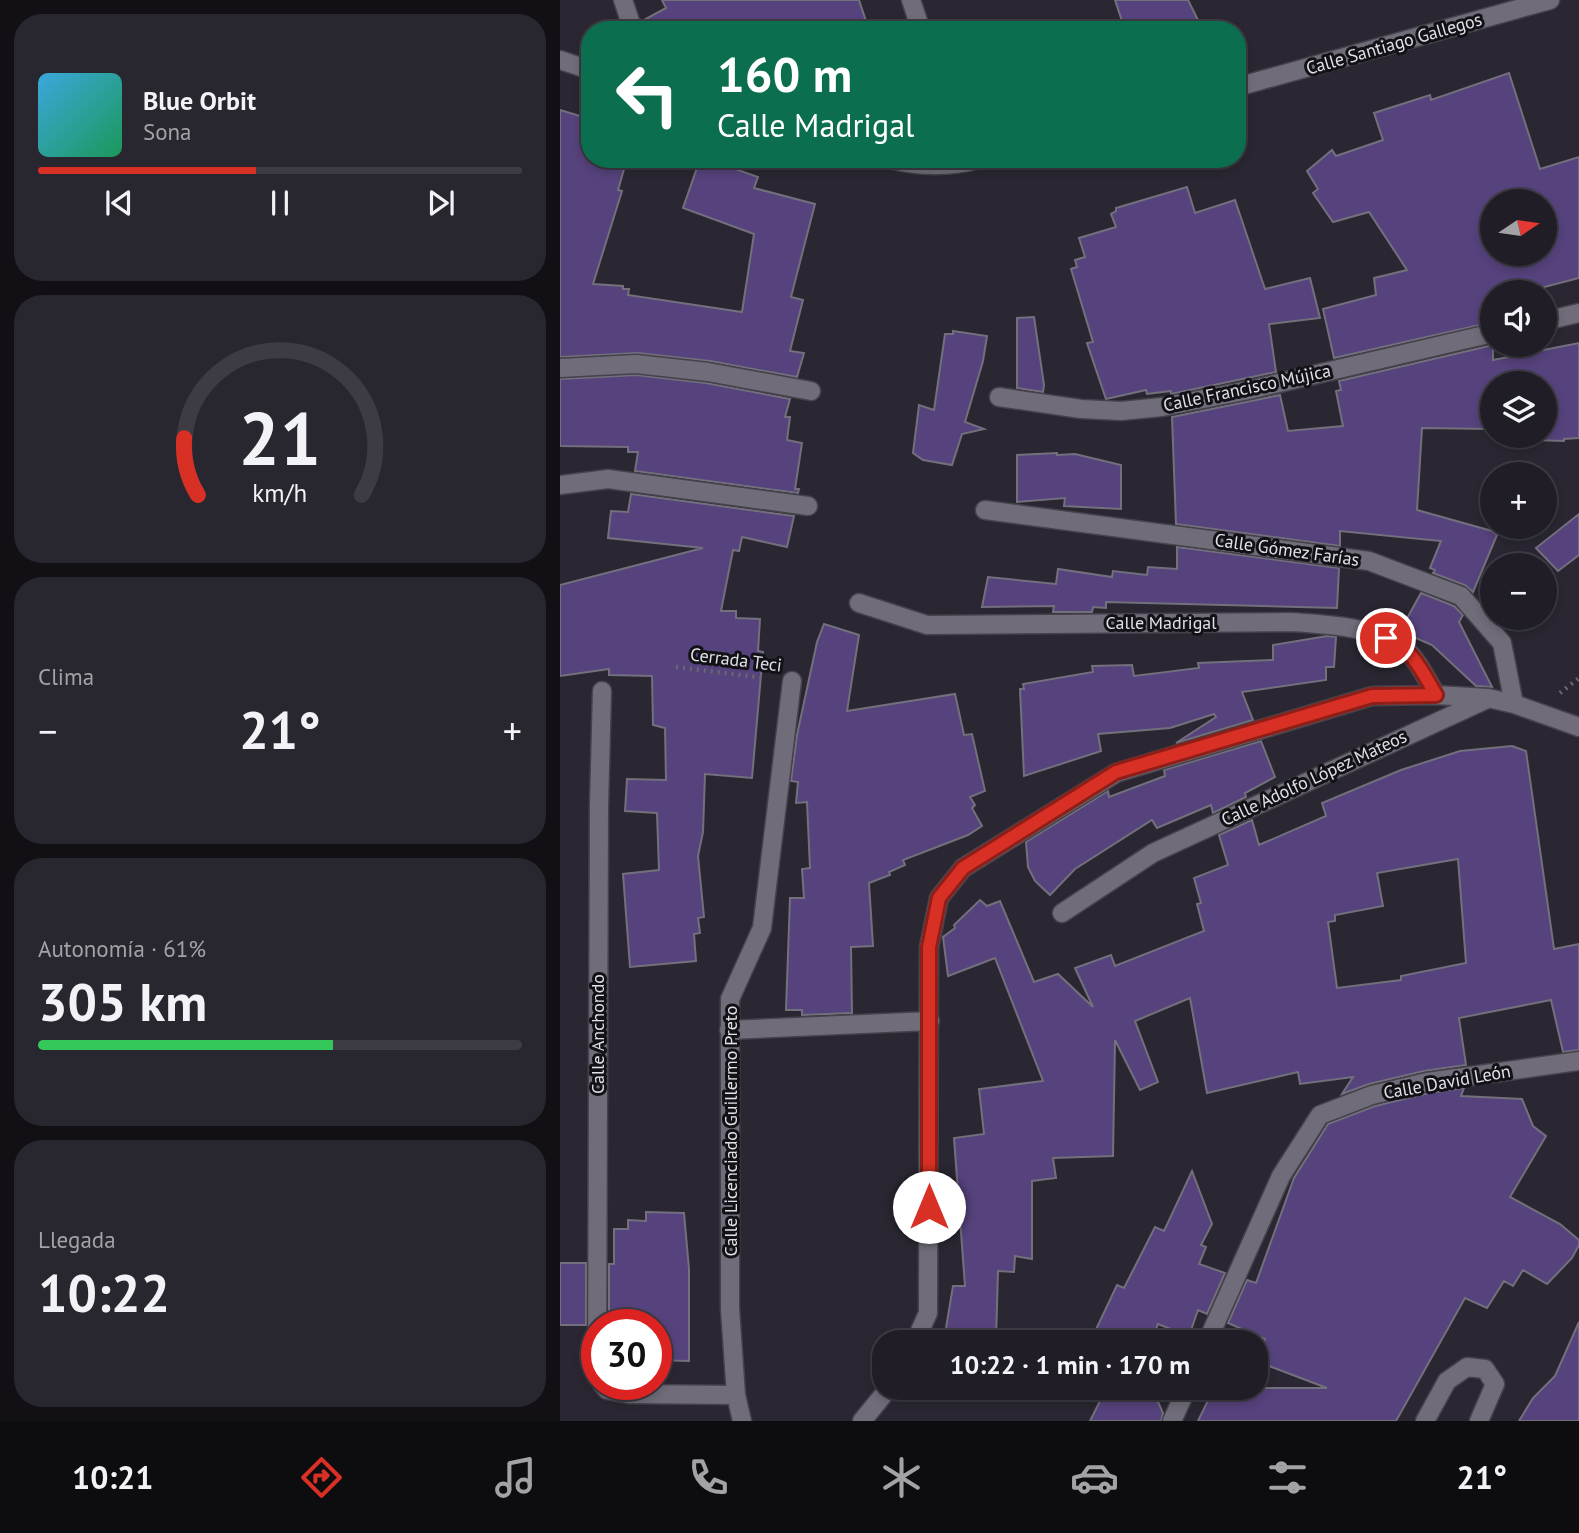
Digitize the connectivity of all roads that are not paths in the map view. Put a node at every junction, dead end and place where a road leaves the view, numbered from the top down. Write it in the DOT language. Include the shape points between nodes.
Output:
graph roads {
  1 [pos="623,0"];
  2 [pos="911,0"];
  3 [pos="1550,0"];
  4 [pos="630,21"];
  5 [pos="918,21"];
  6 [pos="560,60"];
  7 [pos="581,67"];
  8 [pos="1246,84"];
  9 [pos="1579,313"];
  10 [pos="1557,318"];
  11 [pos="1480,336"];
  12 [pos="560,368"];
  13 [pos="811,391"];
  14 [pos="999,397"];
  15 [pos="560,485"];
  16 [pos="808,506"];
  17 [pos="985,510"];
  18 [pos="859,603"];
  19 [pos="792,681"];
  20 [pos="602,691"];
  21 [pos="1436,695"];
  22 [pos="1488,698"];
  23 [pos="1514,704"];
  24 [pos="1579,727"];
  25 [pos="1062,913"];
  26 [pos="930,1021"];
  27 [pos="729,1030"];
  28 [pos="1579,1061"];
  29 [pos="597,1309"];
  30 [pos="920,1330"];
  31 [pos="1212,1330"];
  32 [pos="672,1394"];
  33 [pos="736,1395"];
  34 [pos="879,1400"];
  35 [pos="1182,1400"];
  36 [pos="742,1421"];
  37 [pos="862,1421"];
  38 [pos="1172,1421"];
  39 [pos="1425,1421"];
  40 [pos="1479,1421"];
  1 -- 4 [label="street"];
  2 -- 5 [label="street"];
  3 -- 8 [label="street, Calle Santiago Gallegos"];
  6 -- 7 [label="street"];
  9 -- 10 [label="street"];
  11 -- 14 [label="street, Calle Francisco Mújica" via="1162,407 1095,410"];
  12 -- 13 [label="street" via="636,364"];
  15 -- 16 [label="street" via="608,479"];
  17 -- 23 [label="street, Calle Gómez Farías" via="1369,561 1461,596 1502,643"];
  18 -- 21 [label="street, Calle Madrigal" via="927,625 1331,625 1372,632 1400,644"];
  19 -- 27 [label="street, Calle Licenciado Guillermo Preto" via="762,928 730,999"];
  20 -- 29 [label="street, Calle Anchondo"];
  21 -- 22 [label="street"];
  21 -- 26 [label="street" via="1372,696 1116,772 963,868 939,898 929,947"];
  22 -- 23 [label="street"];
  22 -- 25 [label="street, Calle Adolfo López Mateos" via="1153,853"];
  23 -- 24 [label="street"];
  26 -- 27 [label="street"];
  26 -- 30 [label="street" via="928,1313"];
  27 -- 33 [label="street, Calle Licenciado Guillermo Preto" via="730,1309"];
  28 -- 31 [label="street, Calle David León" via="1427,1082 1372,1095 1320,1115 1280,1176"];
  32 -- 33 [label="street"];
  33 -- 36 [label="street, Calle Licenciado Guillermo Preto"];
  34 -- 37 [label="street"];
  35 -- 38 [label="street"];
  39 -- 40 [label="street" via="1447,1381 1467,1367 1485,1369 1495,1384"];
}
